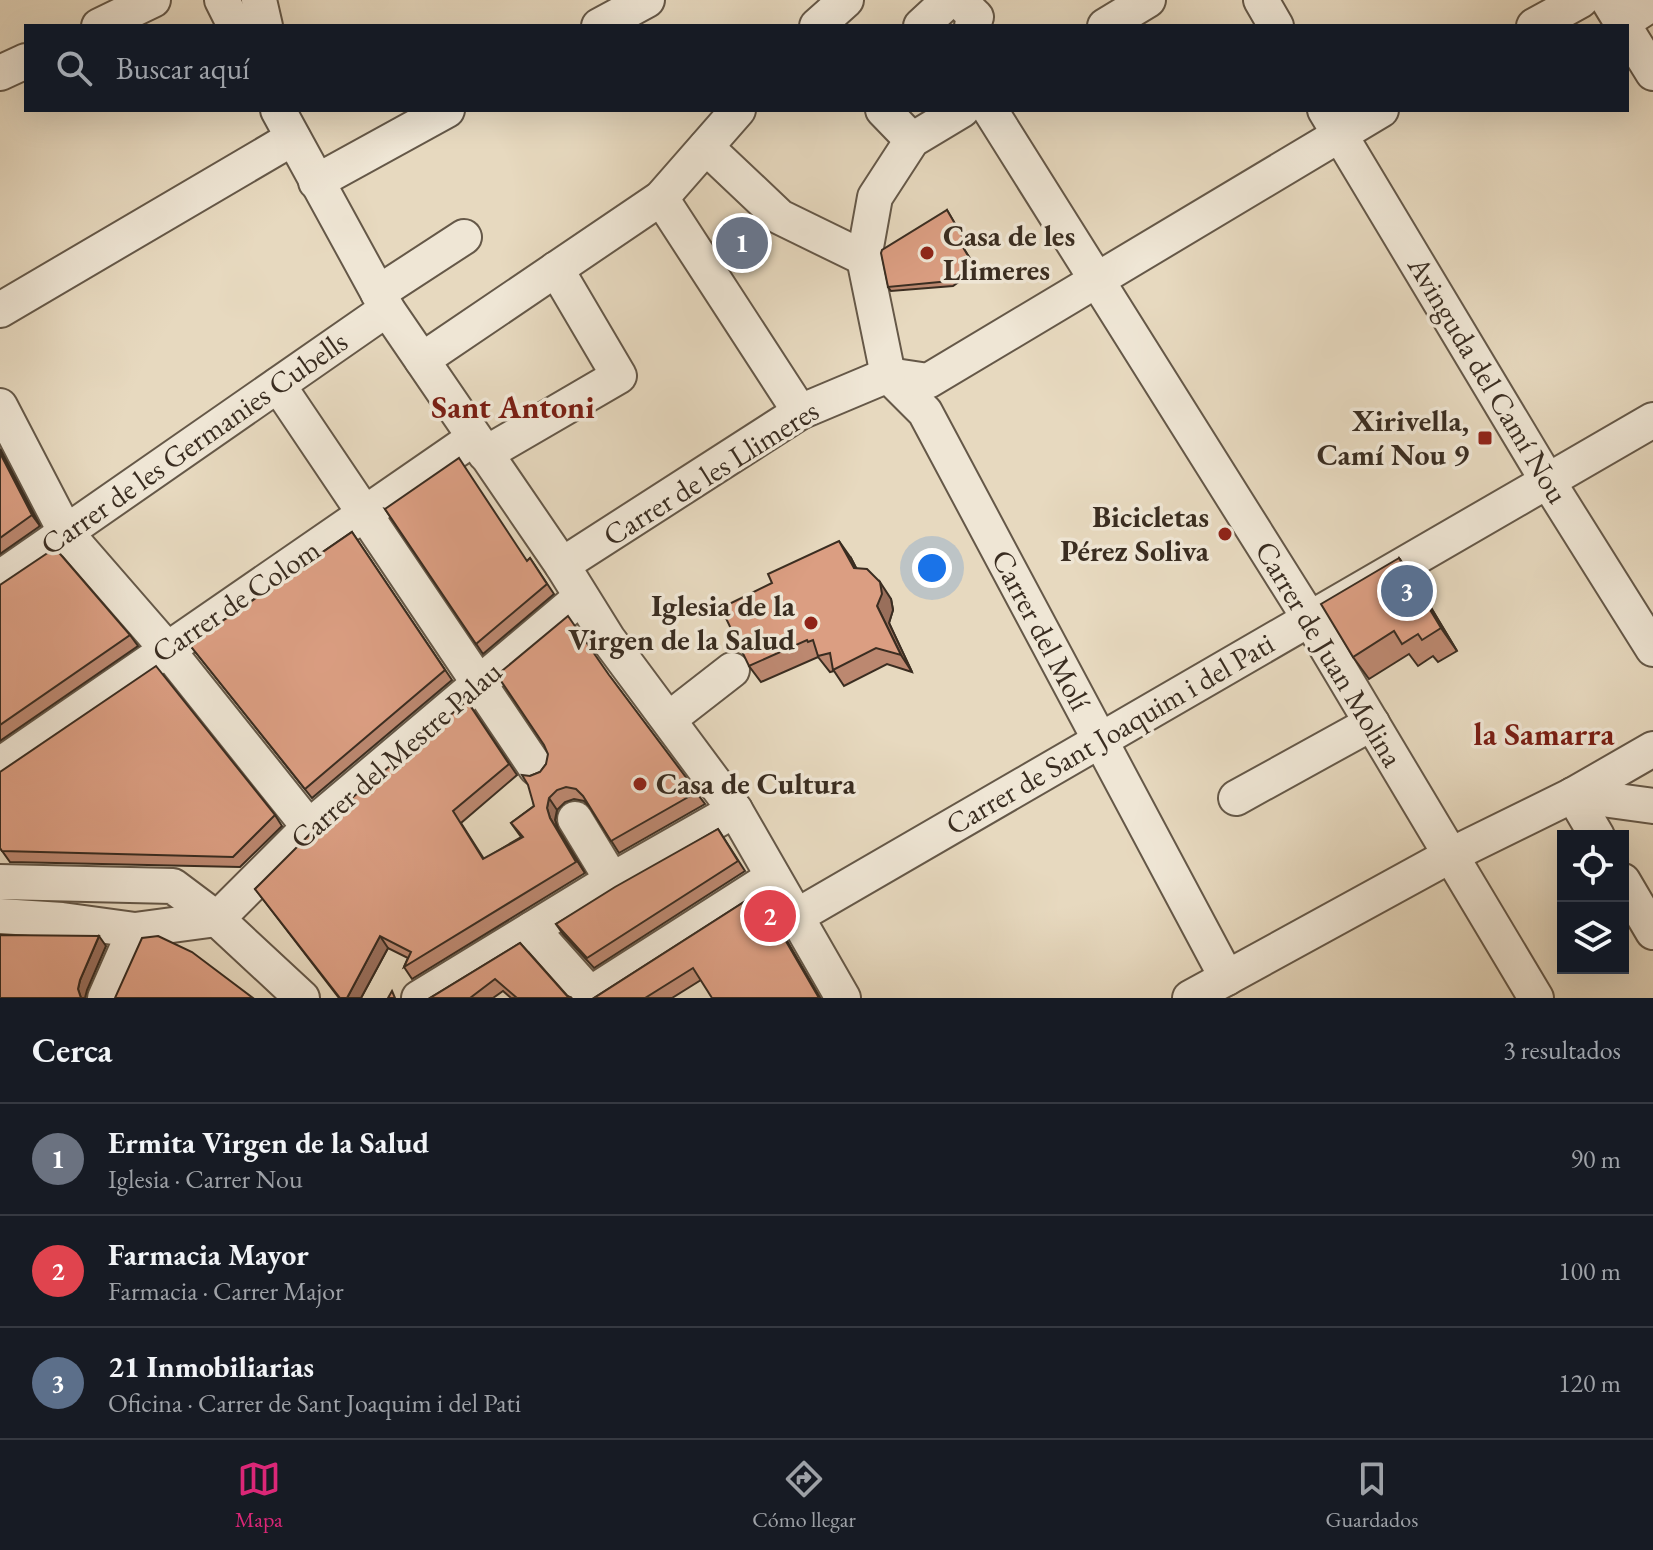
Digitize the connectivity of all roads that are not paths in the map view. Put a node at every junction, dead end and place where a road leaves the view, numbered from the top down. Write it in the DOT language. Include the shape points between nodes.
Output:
graph roads {
  1 [pos="153,0"];
  2 [pos="222,0"];
  3 [pos="259,0"];
  4 [pos="647,0"];
  5 [pos="846,0"];
  6 [pos="949,0"];
  7 [pos="958,0"];
  8 [pos="1148,0"];
  9 [pos="1261,0"];
  10 [pos="1581,0"];
  11 [pos="1653,3"];
  12 [pos="601,16"];
  13 [pos="1620,20"];
  14 [pos="103,24"];
  15 [pos="234,24"];
  16 [pos="265,24"];
  17 [pos="819,24"];
  18 [pos="923,24"];
  19 [pos="973,24"];
  20 [pos="1108,24"];
  21 [pos="1275,24"];
  22 [pos="1538,24"];
  23 [pos="1629,34"];
  24 [pos="24,62"];
  25 [pos="0,73"];
  26 [pos="1653,73"];
  27 [pos="443,112"];
  28 [pos="736,112"];
  29 [pos="885,112"];
  30 [pos="959,112"];
  31 [pos="991,112"];
  32 [pos="1373,112"];
  33 [pos="286,119"];
  34 [pos="1332,122"];
  35 [pos="912,140"];
  36 [pos="706,147"];
  37 [pos="316,182"];
  38 [pos="661,198"];
  39 [pos="464,237"];
  40 [pos="864,258"];
  41 [pos="556,269"];
  42 [pos="1098,280"];
  43 [pos="383,301"];
  44 [pos="0,310"];
  45 [pos="422,360"];
  46 [pos="888,375"];
  47 [pos="278,385"];
  48 [pos="0,406"];
  49 [pos="800,412"];
  50 [pos="1653,420"];
  51 [pos="479,446"];
  52 [pos="1547,480"];
  53 [pos="365,513"];
  54 [pos="66,533"];
  55 [pos="562,565"];
  56 [pos="0,578"];
  57 [pos="581,597"];
  58 [pos="1309,618"];
  59 [pos="166,648"];
  60 [pos="1653,649"];
  61 [pos="732,670"];
  62 [pos="479,683"];
  63 [pos="669,719"];
  64 [pos="1372,723"];
  65 [pos="1099,740"];
  66 [pos="1653,749"];
  67 [pos="0,765"];
  68 [pos="536,768"];
  69 [pos="1573,795"];
  70 [pos="1236,798"];
  71 [pos="1653,806"];
  72 [pos="735,810"];
  73 [pos="575,819"];
  74 [pos="309,827"];
  75 [pos="1593,830"];
  76 [pos="1451,855"];
  77 [pos="773,877"];
  78 [pos="3,878"];
  79 [pos="612,880"];
  80 [pos="1629,891"];
  81 [pos="0,916"];
  82 [pos="797,916"];
  83 [pos="217,919"];
  84 [pos="532,929"];
  85 [pos="135,930"];
  86 [pos="1653,932"];
  87 [pos="1227,978"];
  88 [pos="836,995"];
  89 [pos="105,998"];
  90 [pos="302,998"];
  91 [pos="419,998"];
  92 [pos="1190,998"];
  93 [pos="1536,998"];
  1 -- 14 [label="street"];
  2 -- 15 [label="street"];
  3 -- 16 [label="street"];
  4 -- 12 [label="street"];
  5 -- 17 [label="street"];
  6 -- 18 [label="street"];
  7 -- 19 [label="street" via="976,17"];
  8 -- 20 [label="street"];
  9 -- 21 [label="street"];
  10 -- 22 [label="street"];
  11 -- 13 [label="street"];
  23 -- 26 [label="street"];
  24 -- 25 [label="street"];
  27 -- 37 [label="street"];
  28 -- 36 [label="street"];
  29 -- 35 [label="street"];
  30 -- 35 [label="street"];
  31 -- 42 [label="street, Carrer de Juan Molina"];
  32 -- 34 [label="street"];
  33 -- 37 [label="street"];
  33 -- 44 [label="street"];
  34 -- 42 [label="street"];
  34 -- 52 [label="street, Avinguda del Camí Nou"];
  35 -- 40 [label="street" via="875,197"];
  36 -- 38 [label="street"];
  36 -- 40 [label="street" via="780,217"];
  37 -- 43 [label="street"];
  38 -- 41 [label="street"];
  38 -- 49 [label="street"];
  39 -- 43 [label="street, Carrer de les Germanies Cubells"];
  40 -- 46 [label="street"];
  41 -- 45 [label="street"];
  41 -- 51 [label="street, Carrer de Colom" via="619,376"];
  42 -- 46 [label="street" via="928,381"];
  42 -- 58 [label="street, Carrer de Juan Molina"];
  43 -- 45 [label="street"];
  43 -- 47 [label="street, Carrer de les Germanies Cubells"];
  45 -- 51 [label="street"];
  46 -- 49 [label="street, Carrer de les Llimeres"];
  46 -- 65 [label="street, Carrer del Molí" via="925,412"];
  47 -- 53 [label="street"];
  47 -- 54 [label="street, Carrer de les Germanies Cubells"];
  48 -- 54 [label="street"];
  49 -- 55 [label="street, Carrer de les Llimeres"];
  50 -- 52 [label="street, Carrer de Sant Joaquim i del Pati"];
  51 -- 53 [label="street, Carrer de Colom"];
  51 -- 55 [label="street"];
  52 -- 58 [label="street, Carrer de Sant Joaquim i del Pati"];
  52 -- 60 [label="street, Avinguda del Camí Nou"];
  53 -- 59 [label="street, Carrer de Colom"];
  53 -- 62 [label="street"];
  54 -- 56 [label="street, Carrer de les Germanies Cubells"];
  54 -- 59 [label="street"];
  55 -- 57 [label="street"];
  57 -- 62 [label="street, Carrer del Mestre Palau"];
  57 -- 63 [label="street"];
  58 -- 64 [label="street, Carrer de Juan Molina"];
  58 -- 65 [label="street, Carrer de Sant Joaquim i del Pati"];
  59 -- 67 [label="street, Carrer de Colom"];
  59 -- 74 [label="street"];
  61 -- 63 [label="street"];
  62 -- 68 [label="street"];
  62 -- 74 [label="street, Carrer del Mestre Palau"];
  63 -- 72 [label="street"];
  64 -- 70 [label="street"];
  64 -- 76 [label="street, Carrer de Juan Molina"];
  65 -- 82 [label="street, Carrer de Sant Joaquim i del Pati"];
  65 -- 87 [label="street, Carrer del Molí"];
  66 -- 69 [label="street"];
  69 -- 71 [label="street"];
  69 -- 75 [label="street"];
  69 -- 76 [label="street"];
  72 -- 77 [label="street"];
  72 -- 79 [label="street"];
  73 -- 79 [label="street"];
  74 -- 83 [label="street, Carrer del Mestre Palau"];
  76 -- 87 [label="street"];
  76 -- 93 [label="street, Carrer de Juan Molina"];
  77 -- 82 [label="street"];
  77 -- 84 [label="street" via="590,994"];
  78 -- 83 [label="street" via="173,886"];
  79 -- 84 [label="street"];
  80 -- 86 [label="street"];
  81 -- 85 [label="street"];
  82 -- 88 [label="street"];
  83 -- 85 [label="street"];
  83 -- 90 [label="street"];
  84 -- 91 [label="street"];
  85 -- 89 [label="street"];
  87 -- 92 [label="street"];
}
